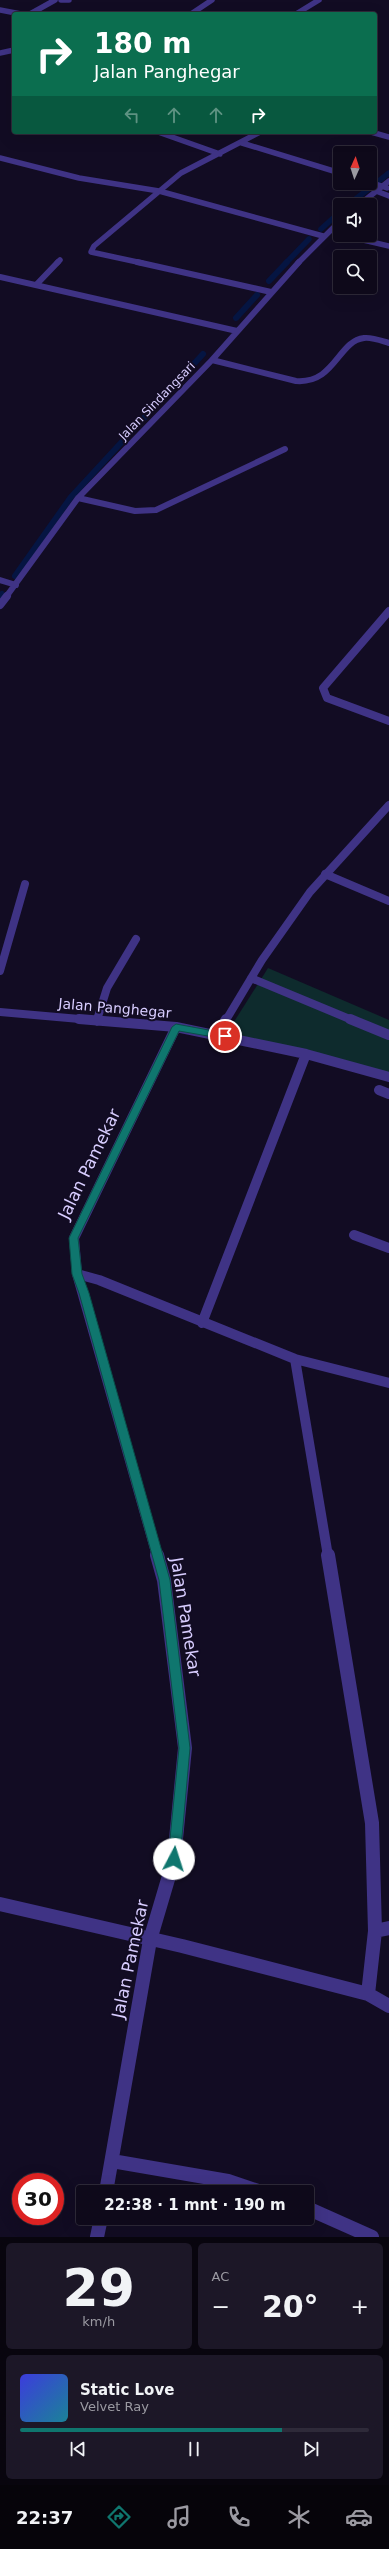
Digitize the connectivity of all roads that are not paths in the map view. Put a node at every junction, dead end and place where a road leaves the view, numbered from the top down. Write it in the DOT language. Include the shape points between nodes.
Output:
graph roads {
  1 [pos="55,0"];
  2 [pos="61,0"];
  3 [pos="69,0"];
  4 [pos="212,0"];
  5 [pos="320,0"];
  6 [pos="0,10"];
  7 [pos="12,12"];
  8 [pos="34,12"];
  9 [pos="194,12"];
  10 [pos="299,12"];
  11 [pos="12,50"];
  12 [pos="0,53"];
  13 [pos="164,134"];
  14 [pos="257,134"];
  15 [pos="377,134"];
  16 [pos="389,137"];
  17 [pos="242,143"];
  18 [pos="220,154"];
  19 [pos="0,158"];
  20 [pos="333,171"];
  21 [pos="389,181"];
  22 [pos="377,184"];
  23 [pos="380,185"];
  24 [pos="389,188"];
  25 [pos="159,191"];
  26 [pos="376,191"];
  27 [pos="389,196"];
  28 [pos="368,198"];
  29 [pos="333,227"];
  30 [pos="325,234"];
  31 [pos="333,234"];
  32 [pos="372,242"];
  33 [pos="389,246"];
  34 [pos="60,260"];
  35 [pos="0,277"];
  36 [pos="36,285"];
  37 [pos="271,292"];
  38 [pos="237,331"];
  39 [pos="389,342"];
  40 [pos="212,360"];
  41 [pos="285,449"];
  42 [pos="78,498"];
  43 [pos="0,580"];
  44 [pos="16,585"];
  45 [pos="0,605"];
  46 [pos="389,611"];
  47 [pos="389,722"];
  48 [pos="389,805"];
  49 [pos="325,874"];
  50 [pos="25,884"];
  51 [pos="389,901"];
  52 [pos="136,939"];
  53 [pos="0,971"];
  54 [pos="251,978"];
  55 [pos="0,1012"];
  56 [pos="97,1021"];
  57 [pos="176,1027"];
  58 [pos="217,1034"];
  59 [pos="389,1034"];
  60 [pos="306,1054"];
  61 [pos="389,1077"];
  62 [pos="379,1090"];
  63 [pos="389,1094"];
  64 [pos="354,1235"];
  65 [pos="389,1248"];
  66 [pos="77,1274"];
  67 [pos="202,1323"];
  68 [pos="295,1359"];
  69 [pos="389,1383"];
  70 [pos="0,1904"];
  71 [pos="382,1930"];
  72 [pos="150,1940"];
  73 [pos="368,1994"];
  74 [pos="389,2006"];
  75 [pos="112,2161"];
  76 [pos="107,2185"];
  77 [pos="240,2185"];
  78 [pos="314,2211"];
  79 [pos="100,2225"];
  80 [pos="97,2237"];
  81 [pos="372,2237"];
  1 -- 8 [label="street"];
  2 -- 3 [label="street"];
  4 -- 9 [label="street"];
  5 -- 10 [label="street"];
  6 -- 7 [label="street"];
  11 -- 12 [label="street"];
  13 -- 18 [label="street"];
  14 -- 17 [label="street"];
  15 -- 16 [label="street"];
  17 -- 18 [label="street"];
  17 -- 20 [label="street"];
  18 -- 25 [label="street" via="187,170"];
  19 -- 25 [label="street" via="79,178"];
  21 -- 23 [label="street"];
  22 -- 23 [label="street"];
  23 -- 24 [label="street"];
  23 -- 26 [label="street"];
  25 -- 30 [label="street"];
  25 -- 37 [label="street" via="94,246 92,252"];
  26 -- 27 [label="street"];
  26 -- 28 [label="street"];
  29 -- 30 [label="street, Jalan Sindangsari"];
  30 -- 31 [label="street"];
  30 -- 37 [label="street, Jalan Sindangsari"];
  32 -- 33 [label="street"];
  34 -- 36 [label="street"];
  35 -- 36 [label="street"];
  36 -- 38 [label="street"];
  37 -- 38 [label="street, Jalan Sindangsari"];
  38 -- 40 [label="street, Jalan Sindangsari"];
  39 -- 40 [label="street" via="366,338 357,340 320,377 309,382 296,382"];
  40 -- 42 [label="street, Jalan Sindangsari"];
  41 -- 42 [label="street" via="156,510 135,511"];
  42 -- 44 [label="street, Jalan Sindangsari"];
  43 -- 44 [label="street"];
  44 -- 45 [label="street, Jalan Sindangsari"];
  46 -- 47 [label="street" via="323,688 327,698"];
  48 -- 49 [label="street"];
  49 -- 51 [label="street"];
  49 -- 54 [label="street"];
  50 -- 53 [label="street"];
  52 -- 56 [label="street" via="99,1004"];
  54 -- 58 [label="street"];
  54 -- 59 [label="street"];
  55 -- 56 [label="street, Jalan Panghegar"];
  56 -- 57 [label="street, Jalan Panghegar"];
  57 -- 58 [label="street, Jalan Panghegar"];
  57 -- 66 [label="street, Jalan Pamekar" via="74,1238"];
  58 -- 60 [label="street, Jalan Panghegar"];
  60 -- 61 [label="street, Jalan Panghegar"];
  60 -- 67 [label="street"];
  62 -- 63 [label="street"];
  64 -- 65 [label="street"];
  66 -- 67 [label="street" via="99,1280"];
  66 -- 72 [label="street, Jalan Pamekar" via="164,1580 184,1748 174,1859"];
  67 -- 68 [label="street"];
  68 -- 69 [label="street"];
  68 -- 71 [label="street" via="372,1823"];
  70 -- 72 [label="street"];
  71 -- 73 [label="street"];
  72 -- 73 [label="street"];
  72 -- 75 [label="street, Jalan Pamekar"];
  73 -- 74 [label="street"];
  75 -- 76 [label="street, Jalan Pamekar"];
  75 -- 77 [label="street"];
  78 -- 81 [label="street"];
  79 -- 80 [label="street"];
}
